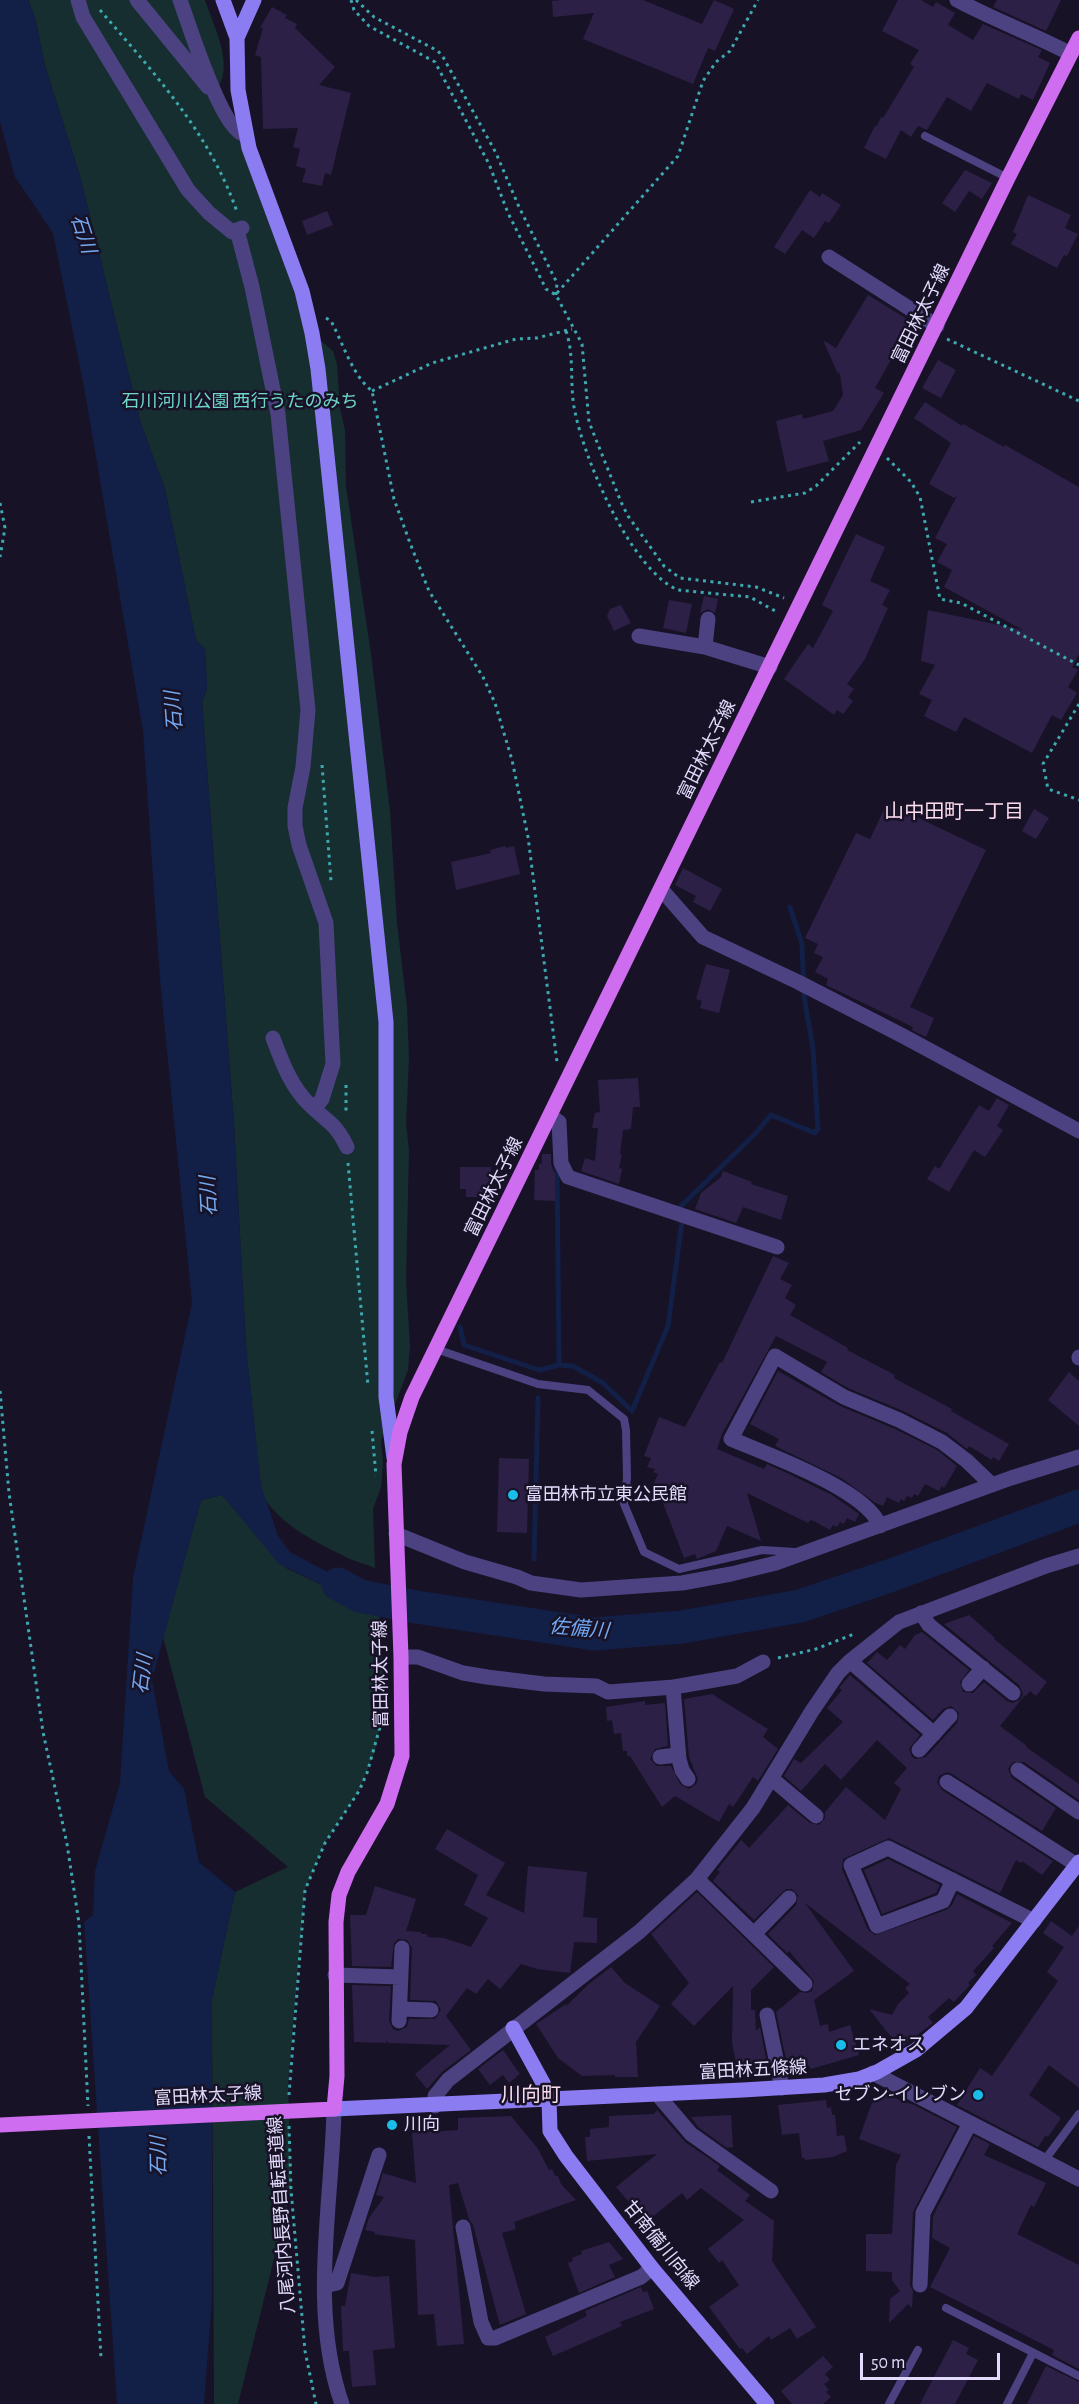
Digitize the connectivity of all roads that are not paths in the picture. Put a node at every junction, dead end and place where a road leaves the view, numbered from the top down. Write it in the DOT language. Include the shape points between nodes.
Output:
graph roads {
  1 [pos="78,0"];
  2 [pos="137,0"];
  3 [pos="180,0"];
  4 [pos="223,0"];
  5 [pos="255,0"];
  6 [pos="957,0"];
  7 [pos="237,38"];
  8 [pos="1079,38"];
  9 [pos="1071,54"];
  10 [pos="215,96"];
  11 [pos="246,135"];
  12 [pos="925,136"];
  13 [pos="1008,178"];
  14 [pos="829,257"];
  15 [pos="937,326"];
  16 [pos="708,619"];
  17 [pos="639,636"];
  18 [pos="705,647"];
  19 [pos="770,667"];
  20 [pos="661,889"];
  21 [pos="273,1038"];
  22 [pos="314,1108"];
  23 [pos="550,1116"];
  24 [pos="1079,1131"];
  25 [pos="346,1147"];
  26 [pos="777,1247"];
  27 [pos="436,1349"];
  28 [pos="1079,1457"];
  29 [pos="394,1464"];
  30 [pos="992,1485"];
  31 [pos="880,1526"];
  32 [pos="396,1538"];
  33 [pos="805,1553"];
  34 [pos="1079,1556"];
  35 [pos="921,1613"];
  36 [pos="401,1657"];
  37 [pos="763,1662"];
  38 [pos="850,1662"];
  39 [pos="983,1668"];
  40 [pos="969,1684"];
  41 [pos="673,1687"];
  42 [pos="1013,1693"];
  43 [pos="950,1716"];
  44 [pos="934,1734"];
  45 [pos="919,1750"];
  46 [pos="678,1755"];
  47 [pos="660,1757"];
  48 [pos="1018,1770"];
  49 [pos="771,1778"];
  50 [pos="688,1779"];
  51 [pos="947,1782"];
  52 [pos="1079,1812"];
  53 [pos="816,1816"];
  54 [pos="1078,1863"];
  55 [pos="697,1879"];
  56 [pos="953,1880"];
  57 [pos="789,1898"];
  58 [pos="1034,1921"];
  59 [pos="754,1934"];
  60 [pos="402,1948"];
  61 [pos="335,1975"];
  62 [pos="401,1977"];
  63 [pos="805,1984"];
  64 [pos="431,2010"];
  65 [pos="767,2015"];
  66 [pos="513,2028"];
  67 [pos="873,2073"];
  68 [pos="782,2088"];
  69 [pos="657,2094"];
  70 [pos="549,2099"];
  71 [pos="435,2106"];
  72 [pos="328,2110"];
  73 [pos="1079,2114"];
  74 [pos="970,2123"];
  75 [pos="0,2125"];
  76 [pos="379,2155"];
  77 [pos="1044,2161"];
  78 [pos="1079,2179"];
  79 [pos="771,2191"];
  80 [pos="463,2228"];
  81 [pos="652,2268"];
  82 [pos="920,2285"];
  83 [pos="326,2286"];
  84 [pos="946,2308"];
  85 [pos="918,2350"];
  86 [pos="1033,2353"];
  87 [pos="1079,2376"];
  88 [pos="342,2404"];
  89 [pos="767,2404"];
  90 [pos="889,2404"];
  91 [pos="1008,2404"];
  1 -- 22 [label="street" via="83,17 188,190 232,232 240,229 278,414 308,710 295,826 326,923 333,1064 322,1099"];
  2 -- 10 [label="street"];
  3 -- 10 [label="street"];
  4 -- 7 [label="street"];
  5 -- 7 [label="street"];
  6 -- 9 [label="street"];
  7 -- 11 [label="street" via="238,90"];
  8 -- 9 [label="main road, 富田林太子線"];
  9 -- 13 [label="main road, 富田林太子線"];
  10 -- 11 [label="street" via="237,132"];
  11 -- 29 [label="street" via="302,291 318,369 386,1022 386,1397"];
  12 -- 13 [label="lane"];
  13 -- 15 [label="main road, 富田林太子線"];
  14 -- 15 [label="street"];
  15 -- 19 [label="main road, 富田林太子線"];
  16 -- 18 [label="street"];
  17 -- 18 [label="street"];
  18 -- 19 [label="street"];
  19 -- 20 [label="main road, 富田林太子線"];
  20 -- 23 [label="main road, 富田林太子線"];
  20 -- 24 [label="street" via="703,937 903,1036"];
  21 -- 22 [label="street" via="285,1070"];
  22 -- 25 [label="street" via="338,1130"];
  23 -- 26 [label="street" via="559,1122 561,1163 568,1177"];
  23 -- 27 [label="main road, 富田林太子線"];
  27 -- 29 [label="main road, 富田林太子線" via="404,1417"];
  27 -- 33 [label="lane" via="538,1384 588,1390 624,1419 624,1504 644,1552 679,1569 762,1550"];
  28 -- 30 [label="street"];
  29 -- 32 [label="main road, 富田林太子線"];
  30 -- 31 [label="street"];
  30 -- 31 [label="street" via="942,1442 844,1397 775,1356 731,1439 836,1486 877,1516"];
  31 -- 33 [label="street"];
  32 -- 33 [label="street" via="531,1583 580,1590 682,1584 731,1575"];
  32 -- 36 [label="main road, 富田林太子線"];
  34 -- 35 [label="street"];
  35 -- 38 [label="street" via="899,1622"];
  35 -- 39 [label="street" via="929,1625"];
  36 -- 41 [label="street" via="417,1657 479,1676 596,1686 608,1692"];
  36 -- 61 [label="main road, 富田林太子線" via="402,1756 387,1804 339,1895"];
  37 -- 41 [label="street" via="736,1676"];
  38 -- 44 [label="street"];
  38 -- 49 [label="street" via="812,1711"];
  39 -- 40 [label="street"];
  39 -- 42 [label="street"];
  41 -- 46 [label="street"];
  43 -- 44 [label="street"];
  44 -- 45 [label="street"];
  46 -- 47 [label="street"];
  46 -- 50 [label="street"];
  48 -- 52 [label="street"];
  49 -- 53 [label="street"];
  49 -- 55 [label="street" via="753,1808"];
  51 -- 54 [label="street"];
  54 -- 58 [label="street, 富田林五條線"];
  55 -- 59 [label="street"];
  55 -- 66 [label="street" via="639,1932"];
  56 -- 56 [label="street" via="888,1848 851,1865 877,1926 943,1901"];
  56 -- 58 [label="street"];
  57 -- 59 [label="street"];
  58 -- 67 [label="street, 富田林五條線" via="956,2018 916,2050"];
  59 -- 63 [label="street"];
  60 -- 62 [label="street"];
  61 -- 62 [label="street"];
  61 -- 72 [label="main road, 富田林太子線" via="337,2076"];
  62 -- 64 [label="street" via="400,2015"];
  65 -- 68 [label="street"];
  66 -- 70 [label="street"];
  66 -- 71 [label="street" via="439,2089"];
  67 -- 68 [label="street, 富田林五條線" via="842,2083"];
  67 -- 74 [label="street"];
  68 -- 69 [label="street, 富田林五條線"];
  69 -- 70 [label="street, 富田林五條線"];
  69 -- 79 [label="street" via="691,2134"];
  70 -- 71 [label="street, 富田林五條線"];
  70 -- 81 [label="street, 甘南備川向線" via="549,2124 554,2139"];
  71 -- 72 [label="street, 富田林五條線"];
  72 -- 75 [label="main road, 富田林太子線"];
  72 -- 83 [label="street"];
  73 -- 77 [label="lane"];
  74 -- 77 [label="street"];
  74 -- 82 [label="street" via="923,2213"];
  76 -- 83 [label="street" via="337,2283"];
  77 -- 78 [label="street"];
  80 -- 81 [label="street" via="488,2338 640,2277"];
  81 -- 89 [label="street, 甘南備川向線"];
  83 -- 88 [label="street" via="329,2352"];
  84 -- 86 [label="lane"];
  85 -- 90 [label="lane"];
  86 -- 87 [label="lane"];
  86 -- 91 [label="lane"];
}
